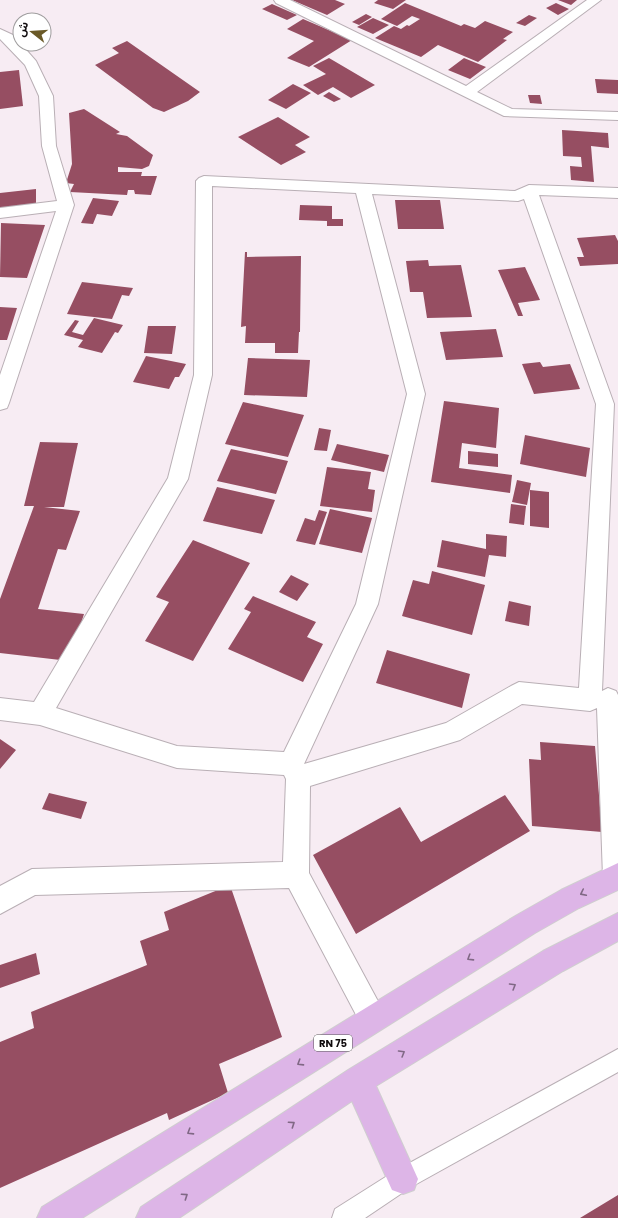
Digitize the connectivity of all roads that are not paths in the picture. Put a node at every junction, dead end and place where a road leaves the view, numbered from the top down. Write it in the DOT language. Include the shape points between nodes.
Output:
graph roads {
  1 [pos="280,0"];
  2 [pos="595,0"];
  3 [pos="0,33"];
  4 [pos="467,92"];
  5 [pos="618,116"];
  6 [pos="364,189"];
  7 [pos="529,190"];
  8 [pos="618,193"];
  9 [pos="66,205"];
  10 [pos="0,213"];
  11 [pos="0,403"];
  12 [pos="605,699"];
  13 [pos="0,709"];
  14 [pos="40,714"];
  15 [pos="295,771"];
  16 [pos="296,875"];
  17 [pos="617,879"];
  18 [pos="0,901"];
  19 [pos="618,926"];
  20 [pos="374,1018"];
  21 [pos="618,1060"];
  22 [pos="358,1080"];
  23 [pos="402,1179"];
  24 [pos="53,1218"];
  25 [pos="152,1218"];
  26 [pos="344,1218"];
  1 -- 4 [label="street"];
  2 -- 4 [label="street"];
  3 -- 9 [label="street" via="8,38 31,64 46,96 49,146"];
  4 -- 5 [label="street" via="509,113"];
  6 -- 7 [label="street" via="518,196"];
  6 -- 14 [label="street" via="204,181 203,375 178,479"];
  6 -- 15 [label="street" via="416,394 368,604"];
  7 -- 8 [label="street"];
  7 -- 12 [label="street" via="606,404"];
  9 -- 10 [label="street"];
  9 -- 11 [label="street"];
  12 -- 15 [label="street" via="519,693 452,732"];
  12 -- 17 [label="street"];
  13 -- 14 [label="street"];
  14 -- 15 [label="street" via="177,757"];
  15 -- 16 [label="street"];
  16 -- 18 [label="street" via="32,882"];
  16 -- 20 [label="street"];
  17 -- 20 [label="main road, RN 75, one-way" via="570,899 526,924"];
  22 -- 19 [label="main road, one-way" via="553,961"];
  20 -- 24 [label="main road, RN 75, one-way"];
  21 -- 23 [label="lane"];
  22 -- 23 [label="main road"];
  25 -- 22 [label="main road, one-way"];
  23 -- 26 [label="lane"];
}
